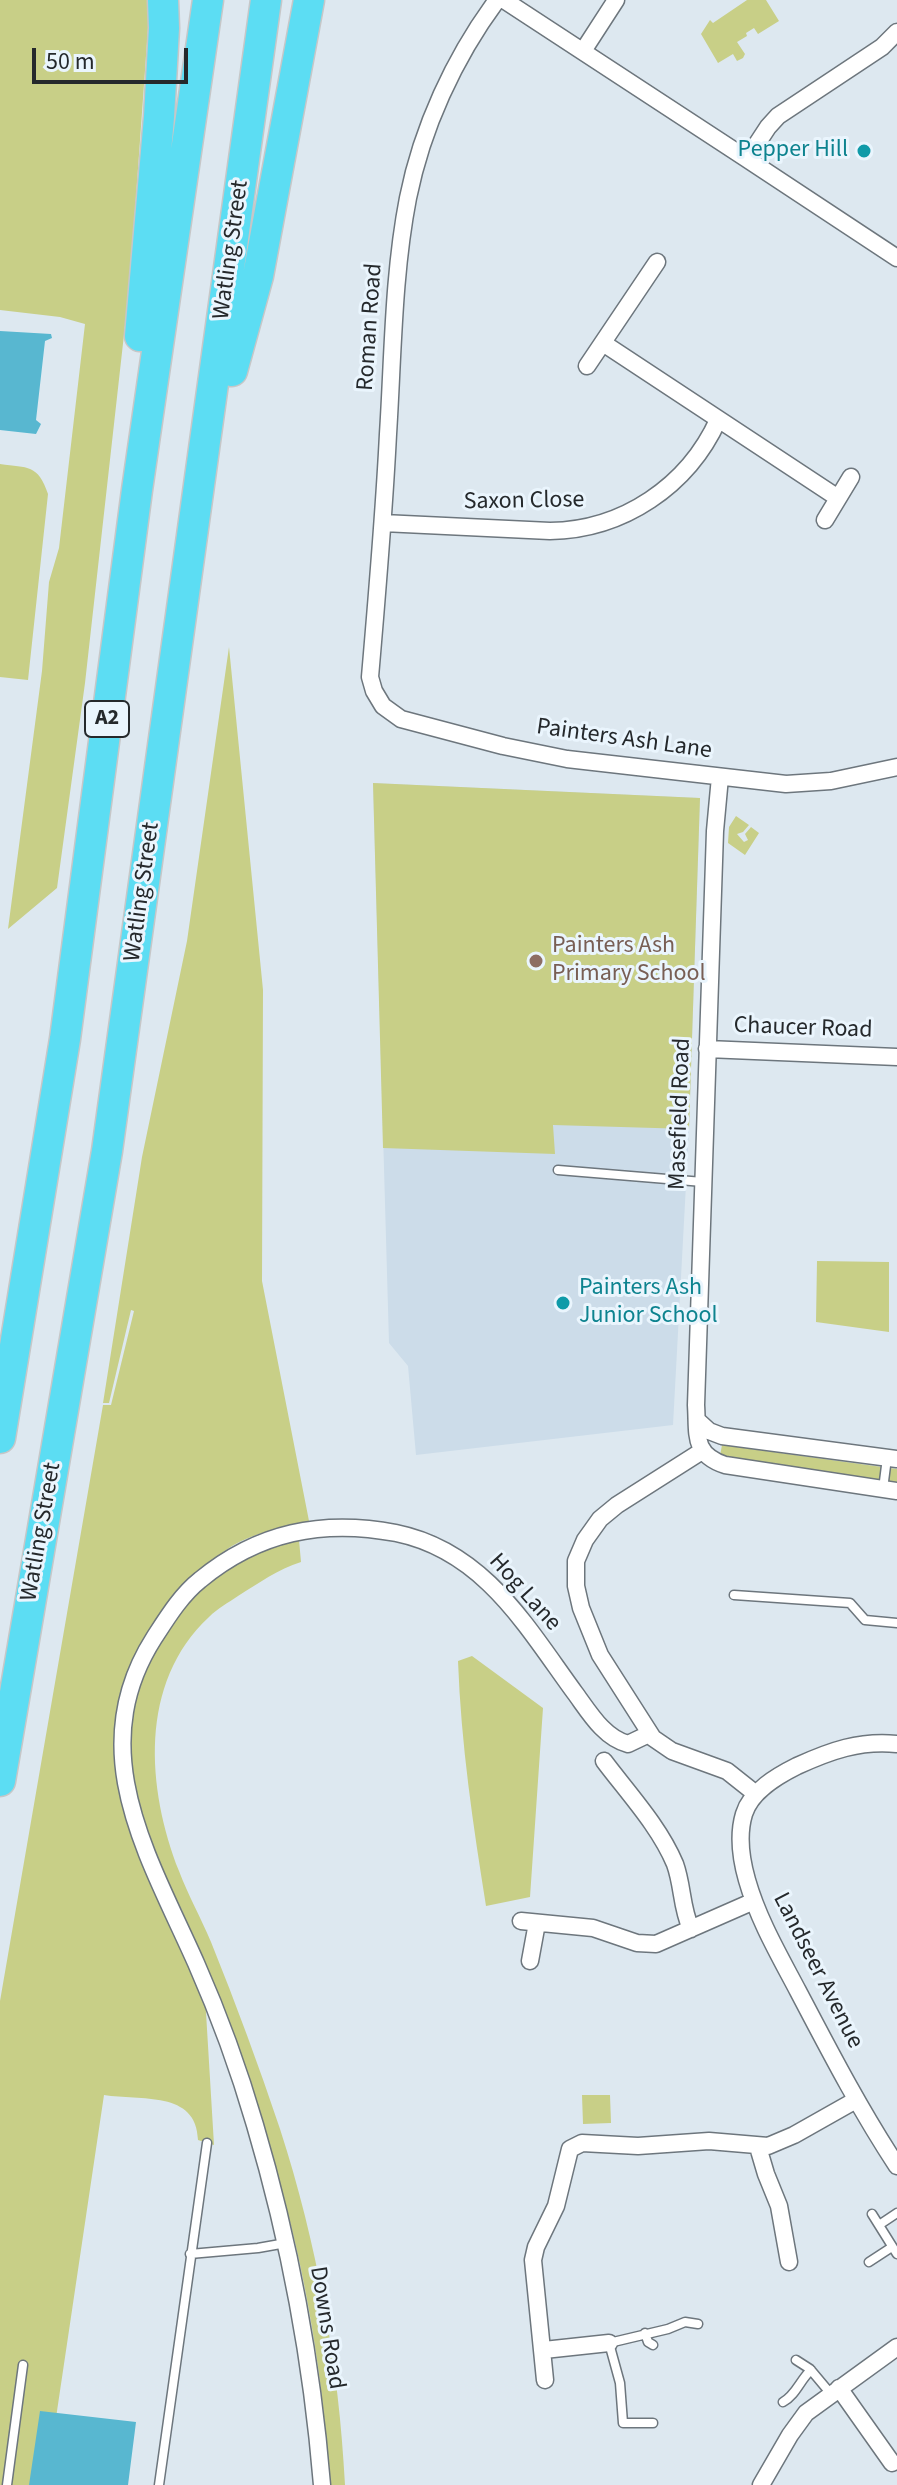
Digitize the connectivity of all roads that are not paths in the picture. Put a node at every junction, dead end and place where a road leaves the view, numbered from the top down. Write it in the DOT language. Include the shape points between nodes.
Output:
graph roads {
  1 [pos="163,0"];
  2 [pos="208,0"];
  3 [pos="266,0"];
  4 [pos="309,0"];
  5 [pos="497,0"];
  6 [pos="504,0"];
  7 [pos="616,0"];
  8 [pos="897,32"];
  9 [pos="583,51"];
  10 [pos="747,159"];
  11 [pos="897,258"];
  12 [pos="657,262"];
  13 [pos="603,343"];
  14 [pos="587,366"];
  15 [pos="718,420"];
  16 [pos="851,477"];
  17 [pos="137,490"];
  18 [pos="200,493"];
  19 [pos="838,498"];
  20 [pos="825,520"];
  21 [pos="383,523"];
  22 [pos="370,677"];
  23 [pos="897,767"];
  24 [pos="720,777"];
  25 [pos="707,1049"];
  26 [pos="897,1057"];
  27 [pos="558,1170"];
  28 [pos="703,1182"];
  29 [pos="698,1421"];
  30 [pos="0,1438"];
  31 [pos="702,1451"];
  32 [pos="892,1458"];
  33 [pos="890,1490"];
  34 [pos="327,1528"];
  35 [pos="734,1595"];
  36 [pos="897,1623"];
  37 [pos="649,1734"];
  38 [pos="897,1744"];
  39 [pos="604,1761"];
  40 [pos="0,1781"];
  41 [pos="756,1794"];
  42 [pos="754,1901"];
  43 [pos="691,1929"];
  44 [pos="530,1961"];
  45 [pos="856,2100"];
  46 [pos="207,2143"];
  47 [pos="758,2147"];
  48 [pos="897,2166"];
  49 [pos="897,2213"];
  50 [pos="872,2214"];
  51 [pos="879,2225"];
  52 [pos="287,2243"];
  53 [pos="894,2251"];
  54 [pos="190,2254"];
  55 [pos="785,2258"];
  56 [pos="869,2262"];
  57 [pos="686,2312"];
  58 [pos="687,2322"];
  59 [pos="698,2324"];
  60 [pos="669,2329"];
  61 [pos="645,2333"];
  62 [pos="679,2335"];
  63 [pos="609,2343"];
  64 [pos="653,2345"];
  65 [pos="897,2347"];
  66 [pos="544,2350"];
  67 [pos="796,2360"];
  68 [pos="23,2365"];
  69 [pos="811,2370"];
  70 [pos="545,2380"];
  71 [pos="835,2391"];
  72 [pos="803,2417"];
  73 [pos="623,2423"];
  74 [pos="653,2423"];
  75 [pos="614,2430"];
  76 [pos="892,2463"];
  77 [pos="7,2485"];
  78 [pos="159,2485"];
  79 [pos="322,2485"];
  80 [pos="761,2485"];
  1 -- 17 [label="highway" via="159,117 136,378"];
  2 -- 17 [label="highway, A2"];
  3 -- 18 [label="highway, Watling Street / A2"];
  4 -- 18 [label="highway" via="258,276"];
  5 -- 21 [label="street, Roman Road" via="439,103 408,198"];
  6 -- 9 [label="street"];
  7 -- 9 [label="street"];
  8 -- 10 [label="street" via="777,118"];
  9 -- 10 [label="street"];
  10 -- 11 [label="street"];
  12 -- 13 [label="street"];
  13 -- 14 [label="street"];
  13 -- 15 [label="street"];
  15 -- 19 [label="street"];
  15 -- 21 [label="street, Saxon Close" via="703,449 667,487 605,523 550,531"];
  16 -- 19 [label="street"];
  17 -- 30 [label="highway, A2" via="65,1039"];
  18 -- 40 [label="highway, Watling Street / A2" via="107,1151"];
  19 -- 20 [label="street"];
  21 -- 22 [label="street, Roman Road"];
  22 -- 24 [label="street, Painters Ash Lane" via="383,706 401,719 554,756"];
  23 -- 24 [label="street, Painters Ash Lane" via="801,784"];
  24 -- 25 [label="street, Masefield Road"];
  25 -- 26 [label="street, Chaucer Road"];
  25 -- 28 [label="street, Masefield Road"];
  27 -- 28 [label="lane"];
  28 -- 29 [label="street, Masefield Road"];
  29 -- 31 [label="street, Masefield Road"];
  29 -- 32 [label="street" via="722,1436"];
  31 -- 33 [label="street" via="725,1465"];
  31 -- 37 [label="street" via="606,1513 576,1561 578,1598 596,1648"];
  32 -- 33 [label="lane"];
  34 -- 37 [label="street, Hog Lane" via="399,1534 451,1552 515,1612 610,1735 628,1744"];
  34 -- 52 [label="street, Downs Road" via="254,1544 189,1588 141,1658 121,1727 126,1783 139,1834 222,2027"];
  35 -- 36 [label="lane" via="850,1603 865,1620"];
  37 -- 41 [label="street" via="672,1751 727,1771"];
  38 -- 41 [label="street" via="861,1744 827,1753"];
  39 -- 43 [label="street" via="670,1853"];
  41 -- 42 [label="street, Landseer Avenue" via="744,1812 741,1836"];
  42 -- 43 [label="street"];
  42 -- 45 [label="street, Landseer Avenue"];
  43 -- 44 [label="street" via="644,1945 593,1928 529,1922"];
  45 -- 47 [label="street" via="778,2143"];
  45 -- 48 [label="street, Landseer Avenue"];
  46 -- 54 [label="lane"];
  47 -- 55 [label="street" via="779,2206"];
  47 -- 66 [label="street" via="709,2141 582,2143 570,2149 556,2206 534,2257"];
  49 -- 51 [label="lane"];
  50 -- 51 [label="lane"];
  51 -- 53 [label="lane"];
  52 -- 54 [label="lane"];
  52 -- 79 [label="street, Downs Road" via="309,2360"];
  53 -- 56 [label="lane"];
  54 -- 78 [label="lane"];
  57 -- 58 [label="lane"];
  58 -- 59 [label="lane"];
  58 -- 60 [label="lane"];
  60 -- 61 [label="lane"];
  60 -- 62 [label="lane"];
  61 -- 63 [label="lane"];
  61 -- 64 [label="lane"];
  63 -- 66 [label="street"];
  63 -- 73 [label="lane"];
  65 -- 71 [label="street"];
  66 -- 70 [label="street"];
  67 -- 69 [label="lane"];
  68 -- 77 [label="lane"];
  69 -- 71 [label="lane"];
  69 -- 72 [label="lane" via="786,2400"];
  71 -- 72 [label="street"];
  71 -- 76 [label="street"];
  72 -- 80 [label="street"];
  73 -- 74 [label="lane"];
  73 -- 75 [label="lane"];
}
